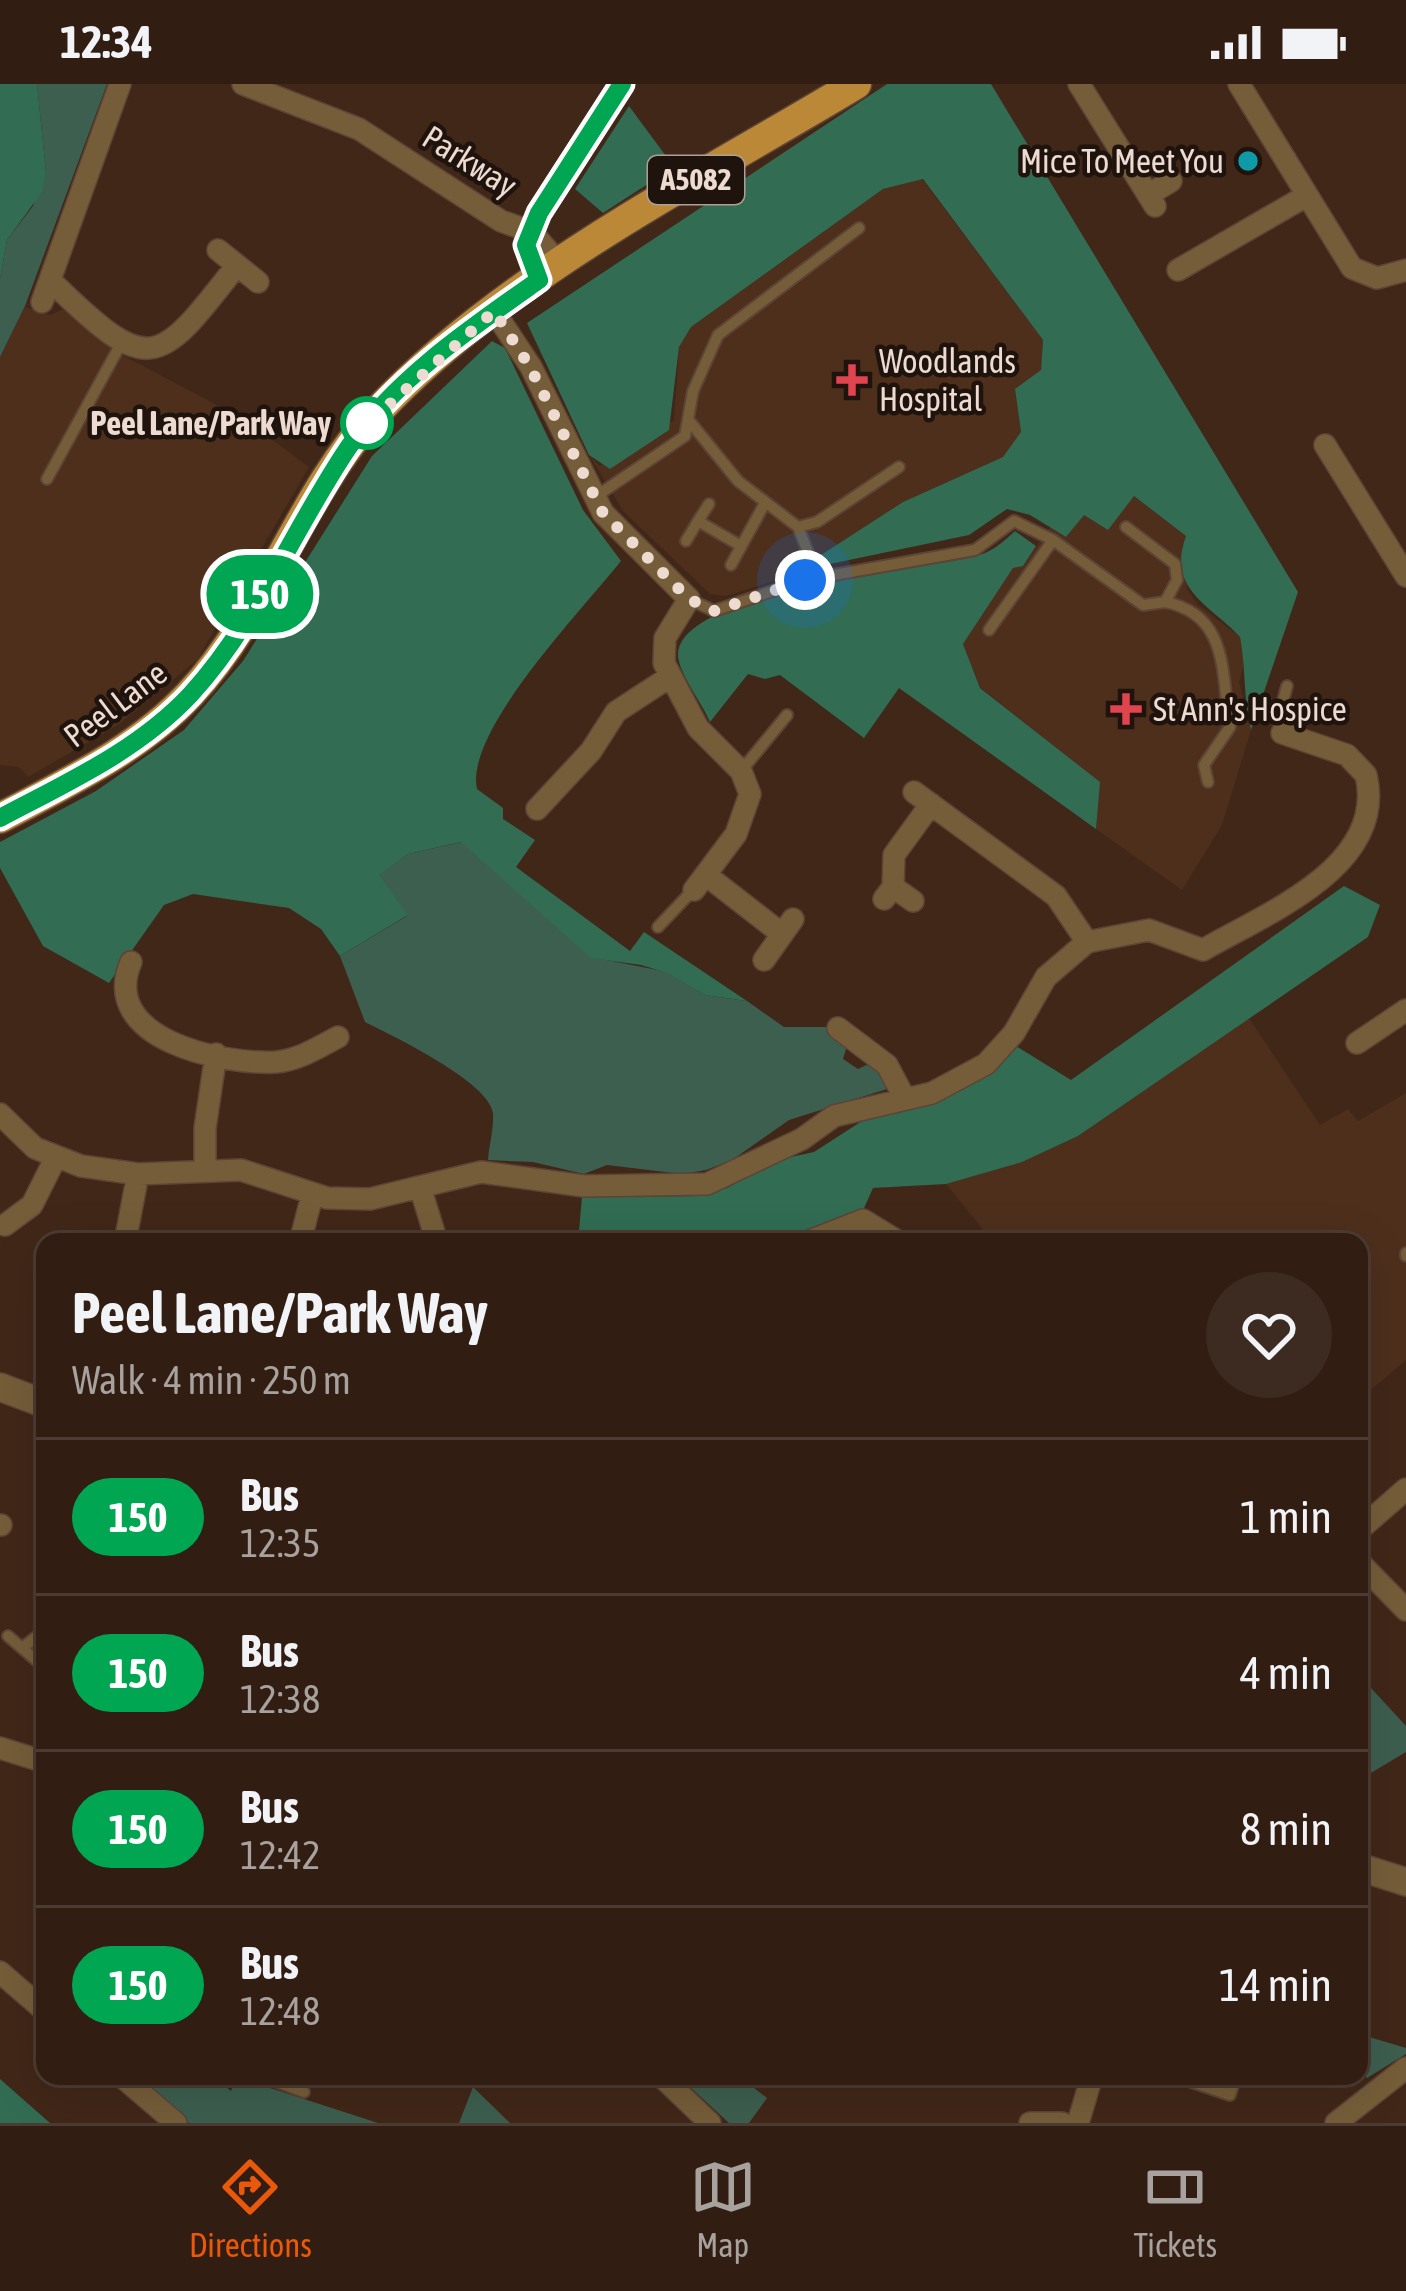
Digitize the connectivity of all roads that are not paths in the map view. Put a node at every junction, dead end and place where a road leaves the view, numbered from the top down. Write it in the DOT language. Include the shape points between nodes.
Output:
graph roads {
  1 [pos="120,84"];
  2 [pos="242,84"];
  3 [pos="622,84"];
  4 [pos="855,84"];
  5 [pos="1079,84"];
  6 [pos="1238,84"];
  7 [pos="1171,181"];
  8 [pos="1306,196"];
  9 [pos="860,229"];
  10 [pos="532,232"];
  11 [pos="218,250"];
  12 [pos="237,266"];
  13 [pos="1178,270"];
  14 [pos="1406,270"];
  15 [pos="550,273"];
  16 [pos="258,282"];
  17 [pos="494,311"];
  18 [pos="123,340"];
  19 [pos="691,423"];
  20 [pos="1325,445"];
  21 [pos="899,466"];
  22 [pos="47,479"];
  23 [pos="595,497"];
  24 [pos="765,503"];
  25 [pos="709,504"];
  26 [pos="698,521"];
  27 [pos="798,526"];
  28 [pos="1126,527"];
  29 [pos="1053,540"];
  30 [pos="686,541"];
  31 [pos="741,546"];
  32 [pos="731,565"];
  33 [pos="1406,576"];
  34 [pos="818,577"];
  35 [pos="689,599"];
  36 [pos="1165,602"];
  37 [pos="988,630"];
  38 [pos="668,678"];
  39 [pos="1287,686"];
  40 [pos="787,715"];
  41 [pos="1284,734"];
  42 [pos="741,771"];
  43 [pos="1208,782"];
  44 [pos="537,809"];
  45 [pos="0,818"];
  46 [pos="700,882"];
  47 [pos="913,902"];
  48 [pos="658,927"];
  49 [pos="1087,942"];
  50 [pos="764,959"];
  51 [pos="131,962"];
  52 [pos="1406,1010"];
  53 [pos="838,1028"];
  54 [pos="342,1034"];
  55 [pos="1357,1042"];
  56 [pos="216,1054"];
  57 [pos="904,1100"];
  58 [pos="0,1114"];
  59 [pos="56,1157"];
  60 [pos="206,1169"];
  61 [pos="138,1174"];
  62 [pos="420,1187"];
  63 [pos="312,1196"];
  64 [pos="22,1221"];
  65 [pos="127,1233"];
  66 [pos="302,1233"];
  67 [pos="434,1233"];
  68 [pos="830,1233"];
  69 [pos="884,1233"];
  70 [pos="0,1387"];
  71 [pos="36,1401"];
  72 [pos="1406,1489"];
  73 [pos="1368,1522"];
  74 [pos="1368,1571"];
  75 [pos="1406,1610"];
  76 [pos="8,1636"];
  77 [pos="36,1637"];
  78 [pos="22,1648"];
  79 [pos="36,1660"];
  80 [pos="0,1748"];
  81 [pos="36,1759"];
  82 [pos="1368,1871"];
  83 [pos="1406,1882"];
  84 [pos="0,1972"];
  85 [pos="36,2003"];
  86 [pos="1406,2068"];
  87 [pos="132,2085"];
  88 [pos="285,2085"];
  89 [pos="674,2085"];
  90 [pos="1089,2085"];
  91 [pos="1201,2085"];
  92 [pos="1233,2085"];
  93 [pos="304,2092"];
  94 [pos="176,2123"];
  95 [pos="710,2123"];
  96 [pos="1030,2123"];
  97 [pos="1062,2123"];
  98 [pos="1078,2123"];
  99 [pos="1336,2123"];
  1 -- 18 [label="street" via="46,291"];
  2 -- 10 [label="street, Parkway" via="336,116 501,221"];
  3 -- 10 [label="street"];
  4 -- 15 [label="main road, A5082"];
  5 -- 7 [label="street" via="1152,201"];
  6 -- 8 [label="street"];
  8 -- 13 [label="street"];
  8 -- 14 [label="street" via="1352,268 1377,278"];
  9 -- 19 [label="lane" via="730,320 693,391"];
  10 -- 15 [label="street" via="528,254"];
  11 -- 12 [label="street"];
  12 -- 16 [label="street"];
  12 -- 18 [label="street" via="177,340 148,350"];
  15 -- 17 [label="main road, Peel Lane / A5082"];
  17 -- 23 [label="street"];
  17 -- 45 [label="main road, Peel Lane / A5082" via="363,428 189,696 119,753"];
  18 -- 22 [label="lane"];
  19 -- 23 [label="lane" via="685,436"];
  19 -- 24 [label="lane"];
  20 -- 33 [label="street"];
  21 -- 27 [label="lane" via="818,522"];
  23 -- 35 [label="street" via="611,524"];
  24 -- 27 [label="lane"];
  24 -- 31 [label="lane"];
  25 -- 26 [label="lane"];
  26 -- 30 [label="lane"];
  26 -- 31 [label="lane"];
  27 -- 34 [label="lane"];
  28 -- 36 [label="lane" via="1175,564 1178,580"];
  29 -- 34 [label="lane" via="1014,521 975,550"];
  29 -- 36 [label="lane" via="1144,605"];
  29 -- 37 [label="lane"];
  31 -- 32 [label="lane"];
  34 -- 35 [label="lane" via="714,611"];
  35 -- 38 [label="street" via="662,650"];
  36 -- 43 [label="lane" via="1216,632 1223,650 1230,727 1204,765"];
  38 -- 42 [label="street" via="711,744"];
  38 -- 44 [label="street" via="616,712 563,795"];
  39 -- 41 [label="lane" via="1279,716"];
  40 -- 42 [label="lane"];
  41 -- 49 [label="street" via="1311,734 1366,775 1360,824 1328,875 1202,959 1149,930"];
  42 -- 46 [label="street" via="750,794 744,820"];
  46 -- 48 [label="lane"];
  46 -- 50 [label="street" via="787,927"];
  47 -- 49 [label="street" via="888,893 894,855 922,798 1056,896"];
  49 -- 57 [label="street" via="1046,977 986,1064"];
  51 -- 56 [label="street" via="127,999 143,1028"];
  52 -- 55 [label="street"];
  53 -- 57 [label="street" via="860,1053 887,1065"];
  54 -- 56 [label="street" via="278,1062"];
  56 -- 60 [label="street"];
  57 -- 62 [label="street" via="834,1116 707,1184 584,1186 481,1172"];
  58 -- 59 [label="street" via="21,1138"];
  59 -- 61 [label="street"];
  59 -- 64 [label="street"];
  60 -- 61 [label="street"];
  60 -- 63 [label="street" via="241,1170"];
  61 -- 65 [label="street"];
  62 -- 63 [label="street" via="370,1199"];
  62 -- 67 [label="street"];
  63 -- 66 [label="street"];
  68 -- 69 [label="street" via="863,1220"];
  70 -- 71 [label="street"];
  72 -- 73 [label="street"];
  74 -- 75 [label="street"];
  76 -- 78 [label="lane"];
  77 -- 78 [label="lane"];
  78 -- 79 [label="lane"];
  80 -- 81 [label="street"];
  82 -- 83 [label="street"];
  84 -- 85 [label="street"];
  86 -- 99 [label="street"];
  87 -- 94 [label="street"];
  88 -- 93 [label="lane"];
  89 -- 95 [label="street"];
  90 -- 98 [label="street"];
  91 -- 92 [label="lane" via="1230,2095"];
  96 -- 97 [label="street"];
}
